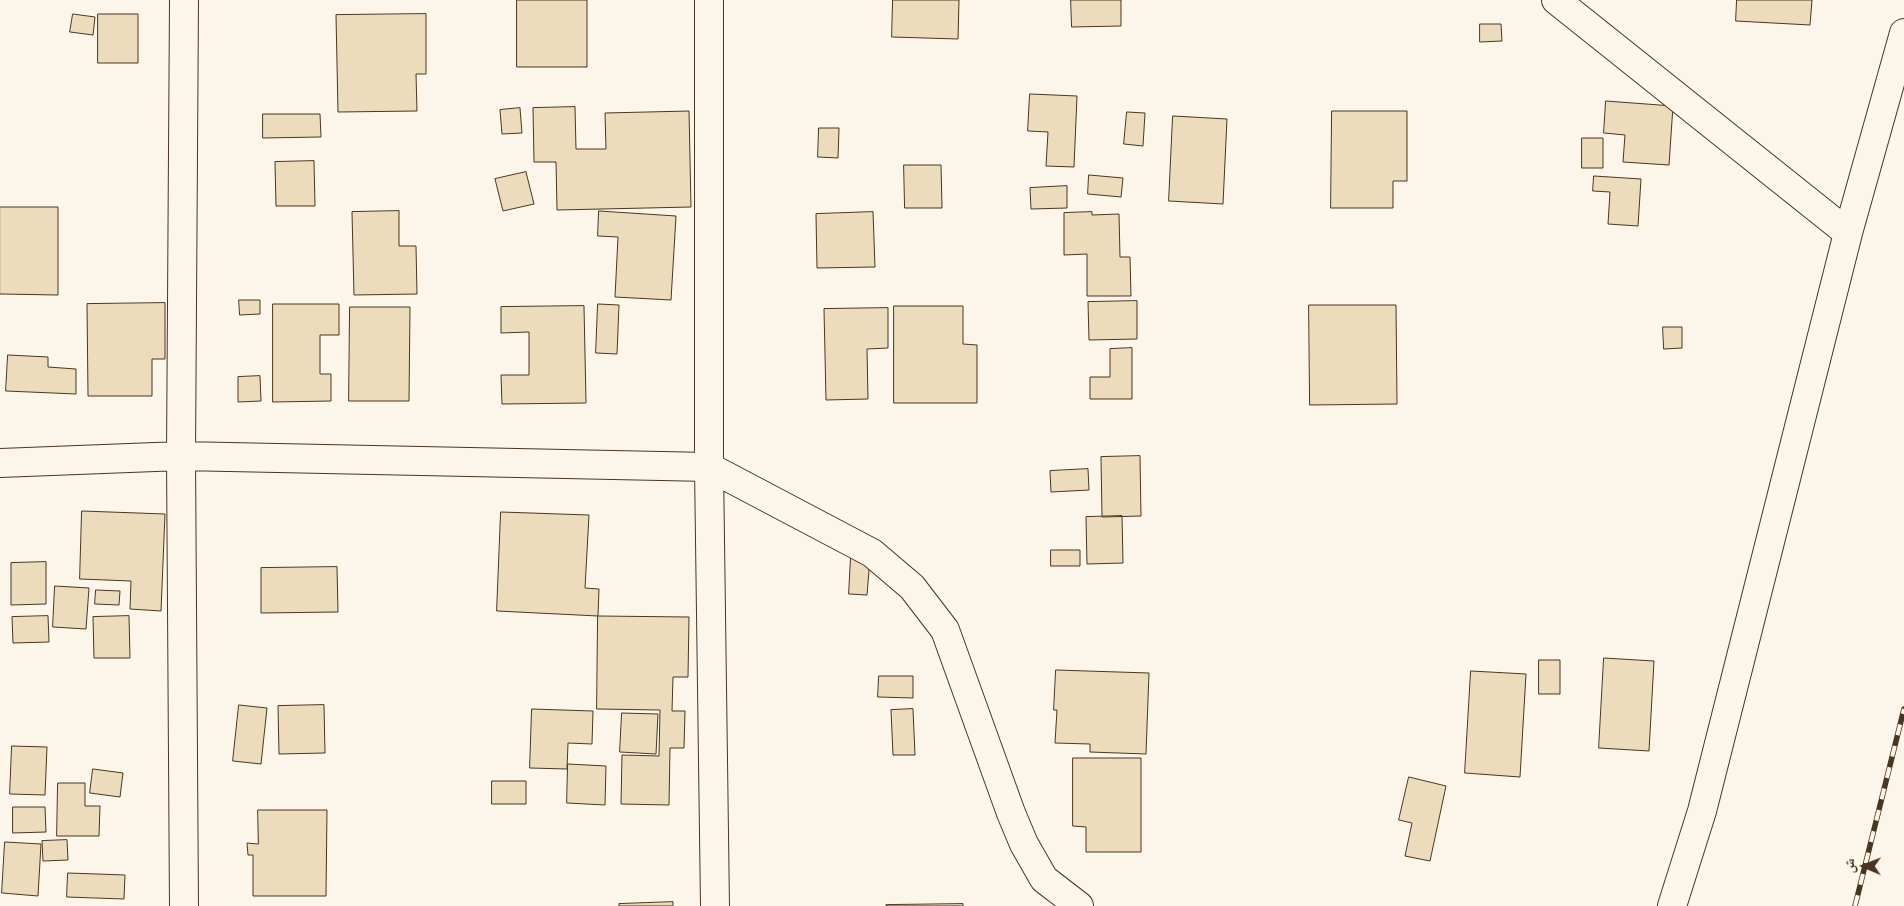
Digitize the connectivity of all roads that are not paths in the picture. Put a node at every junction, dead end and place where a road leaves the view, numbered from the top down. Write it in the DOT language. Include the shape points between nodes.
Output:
graph roads {
  1 [pos="184,0"];
  2 [pos="709,0"];
  3 [pos="1556,0"];
  4 [pos="1904,33"];
  5 [pos="1848,233"];
  6 [pos="181,456"];
  7 [pos="0,463"];
  8 [pos="709,467"];
  9 [pos="1044,879"];
  10 [pos="184,906"];
  11 [pos="714,906"];
  12 [pos="1043,906"];
  13 [pos="1079,906"];
  14 [pos="1672,906"];
  1 -- 6 [label="street"];
  2 -- 8 [label="street"];
  3 -- 5 [label="street"];
  4 -- 5 [label="street"];
  5 -- 14 [label="street" via="1702,811"];
  6 -- 7 [label="street"];
  6 -- 8 [label="street"];
  6 -- 10 [label="street"];
  8 -- 9 [label="street" via="872,552 912,587 945,630 1011,813"];
  8 -- 11 [label="street"];
  9 -- 12 [label="street"];
  9 -- 13 [label="street"];
}
